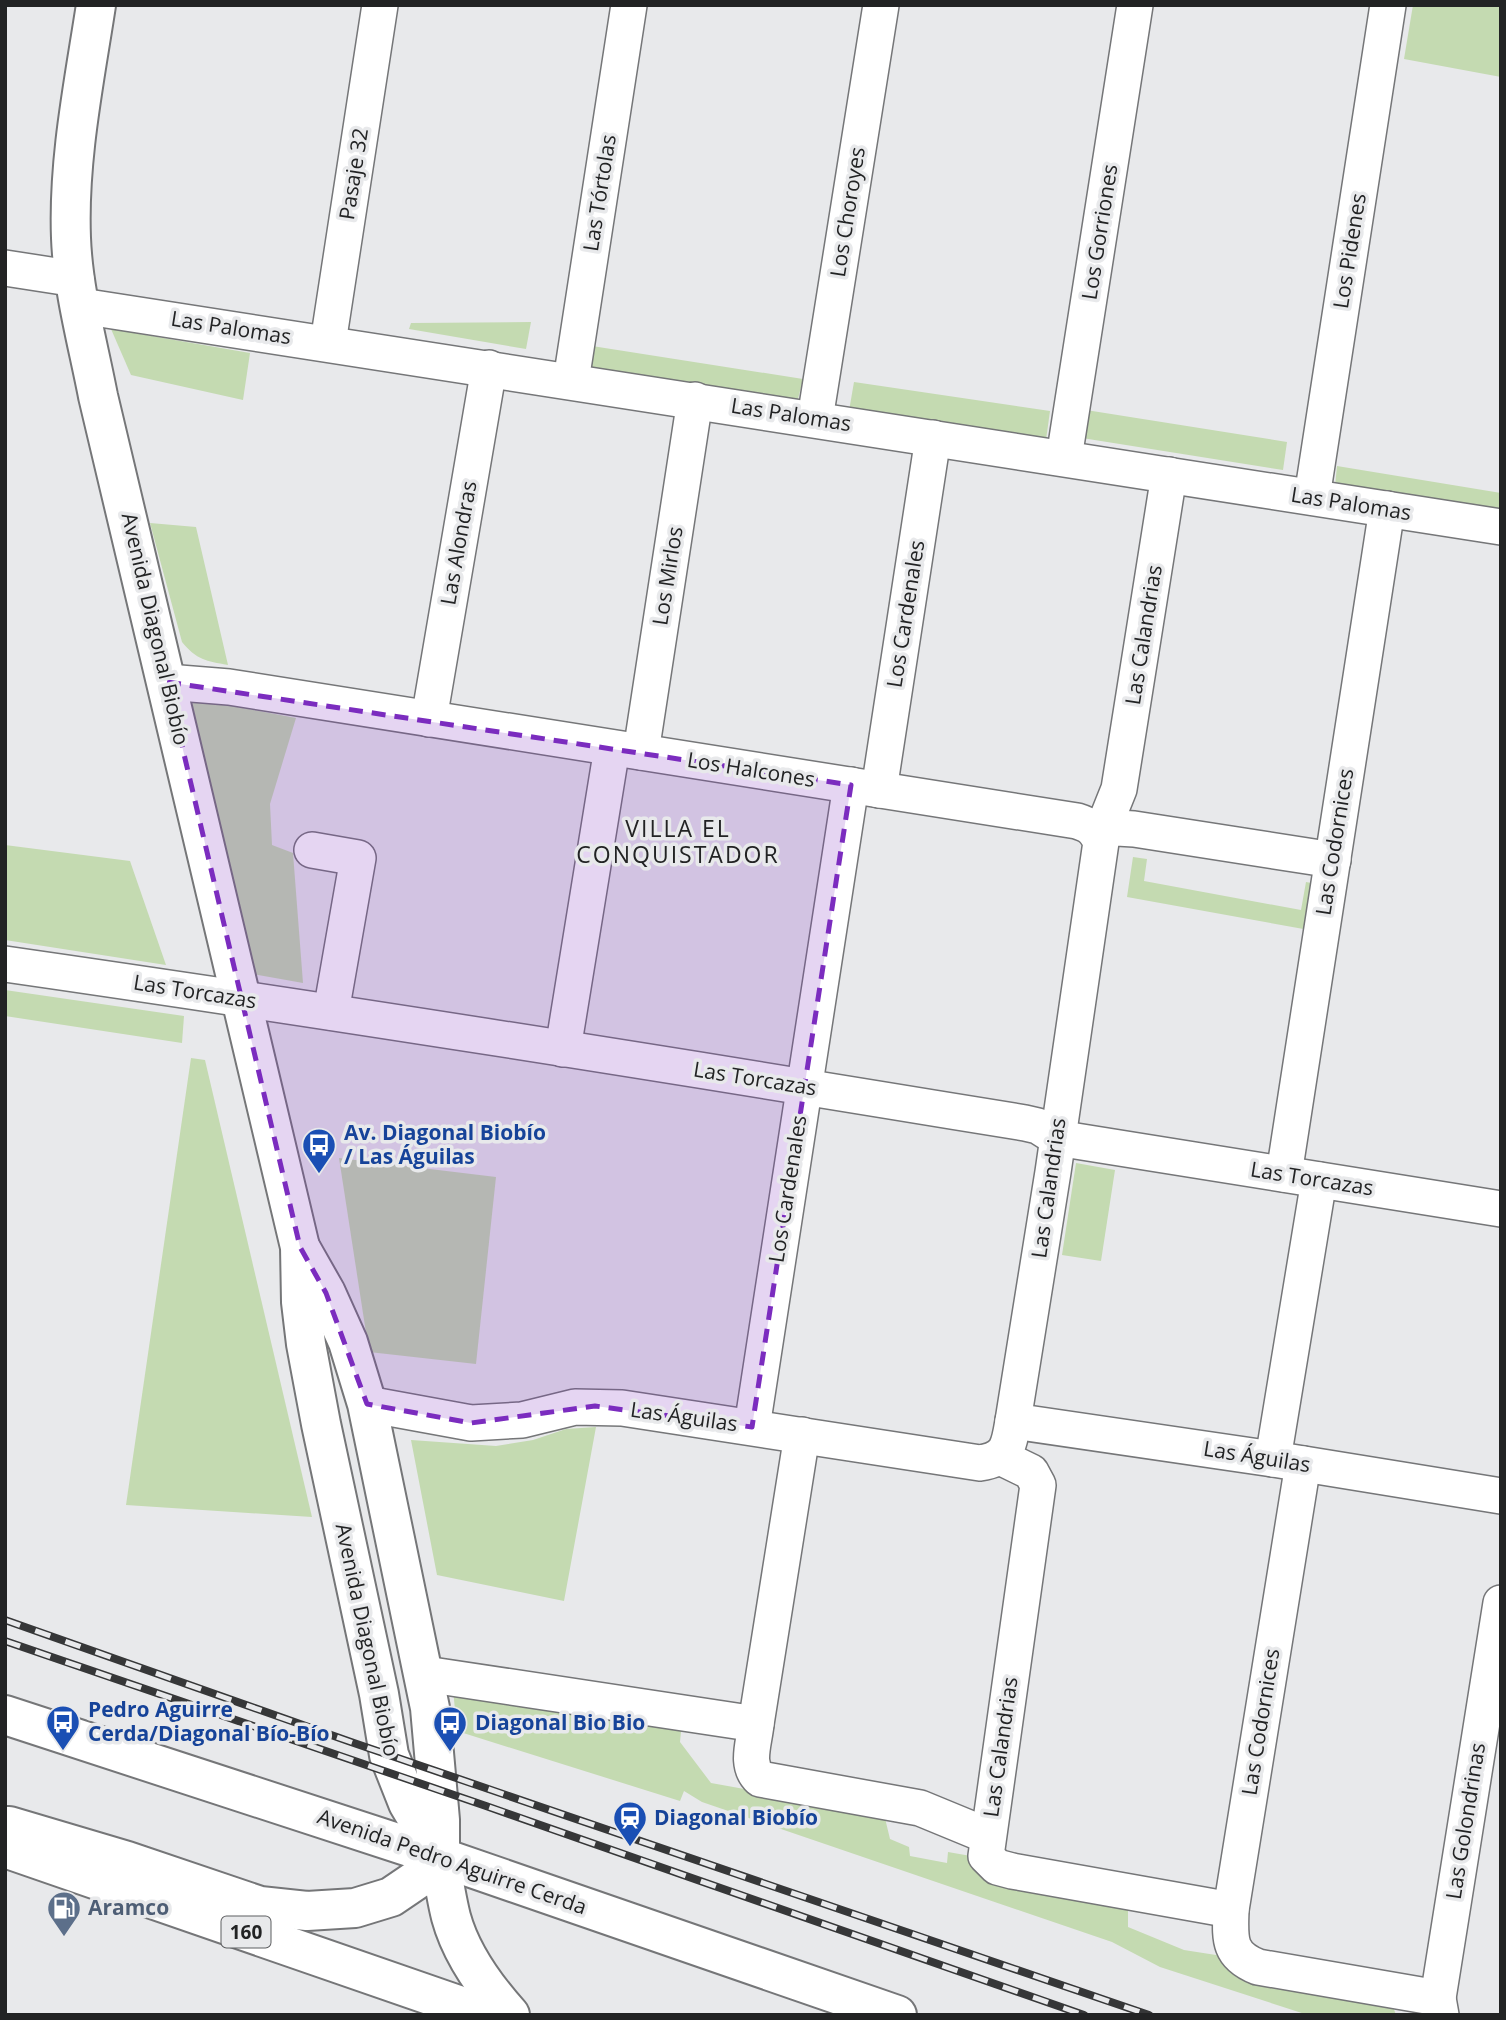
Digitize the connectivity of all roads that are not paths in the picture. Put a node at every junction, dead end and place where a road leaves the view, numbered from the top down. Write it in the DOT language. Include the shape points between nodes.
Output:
graph roads {
  1 [pos="96,5"];
  2 [pos="380,5"];
  3 [pos="629,5"];
  4 [pos="881,5"];
  5 [pos="1135,5"];
  6 [pos="1388,5"];
  7 [pos="5,268"];
  8 [pos="78,292"];
  9 [pos="328,343"];
  10 [pos="489,368"];
  11 [pos="571,381"];
  12 [pos="695,400"];
  13 [pos="815,419"];
  14 [pos="933,438"];
  15 [pos="1064,458"];
  16 [pos="1169,475"];
  17 [pos="1312,497"];
  18 [pos="1387,509"];
  19 [pos="1501,527"];
  20 [pos="167,682"];
  21 [pos="429,719"];
  22 [pos="627,750"];
  23 [pos="865,788"];
  24 [pos="1096,831"];
  25 [pos="312,850"];
  26 [pos="1333,860"];
  27 [pos="5,964"];
  28 [pos="241,999"];
  29 [pos="331,1012"];
  30 [pos="563,1049"];
  31 [pos="804,1087"];
  32 [pos="1057,1138"];
  33 [pos="1284,1174"];
  34 [pos="1319,1180"];
  35 [pos="1501,1209"];
  36 [pos="300,1247"];
  37 [pos="367,1404"];
  38 [pos="1013,1421"];
  39 [pos="752,1427"];
  40 [pos="802,1435"];
  41 [pos="1000,1457"];
  42 [pos="1288,1461"];
  43 [pos="1501,1496"];
  44 [pos="1501,1602"];
  45 [pos="425,1674"];
  46 [pos="5,1715"];
  47 [pos="756,1724"];
  48 [pos="5,1825"];
  49 [pos="988,1836"];
  50 [pos="5,1848"];
  51 [pos="440,1857"];
  52 [pos="1231,1910"];
  53 [pos="1439,2006"];
  54 [pos="487,2015"];
  55 [pos="510,2015"];
  56 [pos="897,2015"];
  1 -- 8 [label="main road, Avenida Diagonal Biobío" via="71,172 71,241"];
  2 -- 9 [label="street, Pasaje 32"];
  3 -- 11 [label="street, Las Tórtolas"];
  4 -- 13 [label="street, Los Choroyes"];
  5 -- 15 [label="street, Los Gorriones"];
  6 -- 17 [label="street, Los Pidenes"];
  7 -- 8 [label="street, Las Palomas"];
  8 -- 9 [label="street, Las Palomas"];
  8 -- 20 [label="main road, Avenida Diagonal Biobío" via="98,396"];
  9 -- 10 [label="street, Las Palomas"];
  10 -- 11 [label="street, Las Palomas"];
  10 -- 21 [label="street, Las Alondras"];
  11 -- 12 [label="street, Las Palomas"];
  12 -- 13 [label="street, Las Palomas"];
  12 -- 22 [label="street, Los Mirlos"];
  13 -- 14 [label="street, Las Palomas"];
  14 -- 15 [label="street, Las Palomas"];
  14 -- 23 [label="street, Los Cardenales"];
  15 -- 16 [label="street, Las Palomas"];
  16 -- 17 [label="street, Las Palomas"];
  16 -- 24 [label="street, Las Calandrias" via="1119,789 1107,820"];
  17 -- 18 [label="street, Las Palomas"];
  18 -- 19 [label="street, Las Palomas"];
  18 -- 26 [label="street, Las Codornices"];
  20 -- 21 [label="street, Los Halcones" via="229,687"];
  20 -- 28 [label="main road, Avenida Diagonal Biobío"];
  21 -- 22 [label="street, Los Halcones"];
  22 -- 23 [label="street, Los Halcones"];
  22 -- 30 [label="street, Los Mirlos"];
  23 -- 24 [label="street, Los Halcones" via="1077,821"];
  23 -- 31 [label="street, Los Cardenales"];
  24 -- 26 [label="street, Los Halcones" via="1134,828"];
  24 -- 32 [label="street, Las Calandrias" via="1100,853"];
  25 -- 29 [label="street" via="358,858"];
  26 -- 33 [label="street, Las Codornices"];
  27 -- 28 [label="street, Las Torcazas"];
  28 -- 29 [label="street, Las Torcazas"];
  28 -- 36 [label="main road, Avenida Diagonal Biobío"];
  29 -- 30 [label="street, Las Torcazas"];
  30 -- 31 [label="street, Las Torcazas"];
  31 -- 32 [label="street, Las Torcazas" via="1025,1123"];
  31 -- 39 [label="street, Los Cardenales"];
  32 -- 33 [label="street, Las Torcazas"];
  32 -- 38 [label="street, Las Calandrias"];
  33 -- 34 [label="street, Las Torcazas"];
  34 -- 35 [label="street, Las Torcazas"];
  34 -- 42 [label="street, Las Codornices"];
  36 -- 37 [label="main road, Avenida Diagonal Biobío" via="348,1342"];
  36 -- 51 [label="main road, Avenida Diagonal Biobío" via="306,1344 389,1755 408,1803"];
  37 -- 39 [label="street, Las Águilas" via="471,1423 522,1420 596,1406"];
  37 -- 45 [label="main road, Avenida Diagonal Biobío"];
  38 -- 41 [label="street, Las Calandrias" via="1007,1448"];
  38 -- 42 [label="street, Las Águilas"];
  39 -- 40 [label="street, Las Águilas"];
  40 -- 41 [label="street, Las Águilas" via="980,1463"];
  40 -- 47 [label="street"];
  41 -- 49 [label="street, Las Calandrias" via="1031,1472 1038,1485"];
  42 -- 43 [label="street, Las Águilas"];
  42 -- 52 [label="street, Las Codornices"];
  44 -- 53 [label="street, Las Golondrinas"];
  45 -- 47 [label="street"];
  45 -- 51 [label="main road, Avenida Diagonal Biobío" via="438,1789"];
  46 -- 51 [label="main road, Avenida Pedro Aguirre Cerda"];
  47 -- 49 [label="street" via="751,1764 760,1779 920,1808"];
  48 -- 51 [label="main road" via="260,1906 307,1911 355,1908 391,1897"];
  49 -- 52 [label="street, Las Calandrias" via="986,1856 997,1867"];
  50 -- 54 [label="main road, 160"];
  51 -- 55 [label="main road" via="451,1916 462,1945 482,1981"];
  51 -- 56 [label="main road, Avenida Pedro Aguirre Cerda"];
  52 -- 53 [label="street, Las Codornices" via="1231,1940 1244,1962"];
}
